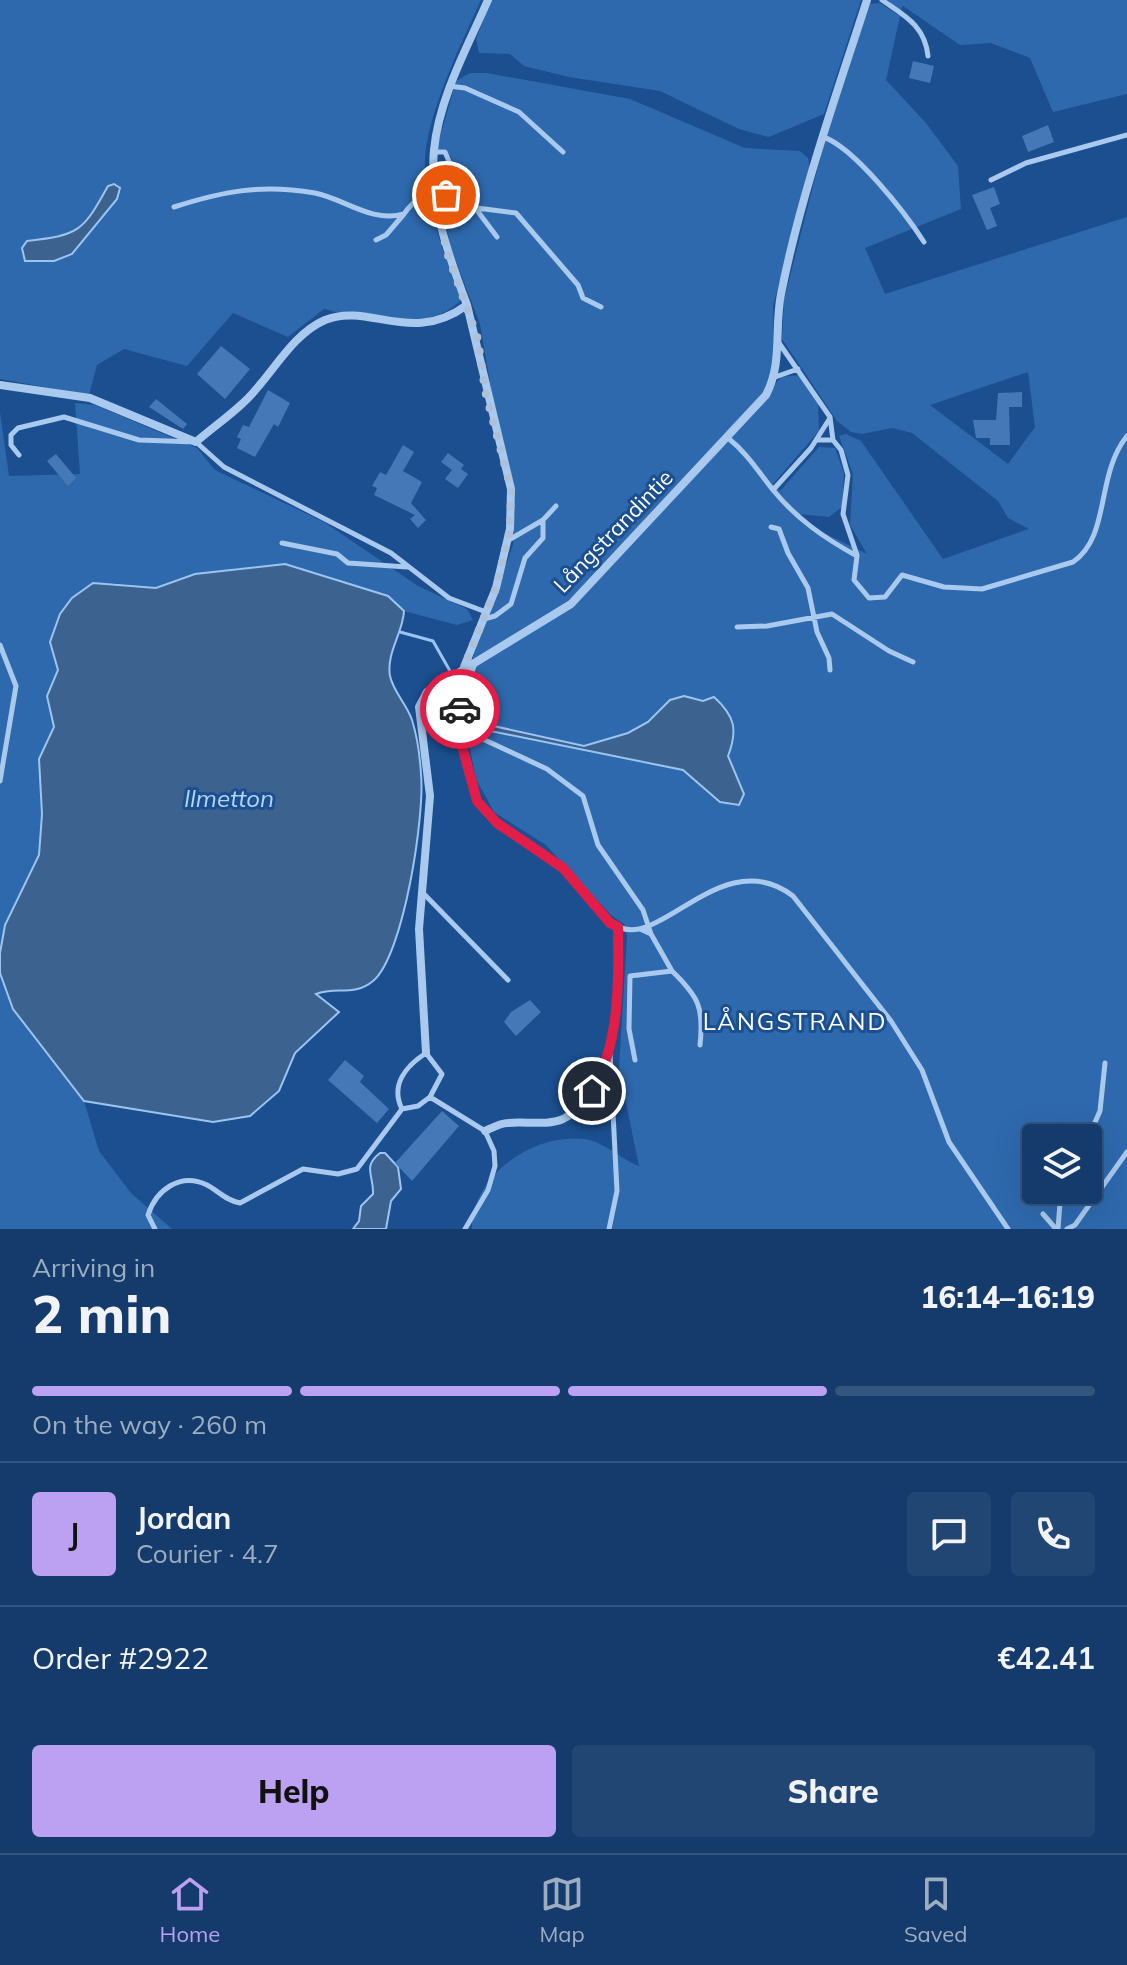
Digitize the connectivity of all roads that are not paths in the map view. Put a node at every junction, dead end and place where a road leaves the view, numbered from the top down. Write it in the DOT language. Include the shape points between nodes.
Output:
graph roads {
  1 [pos="488,0"];
  2 [pos="867,0"];
  3 [pos="882,0"];
  4 [pos="928,56"];
  5 [pos="451,86"];
  6 [pos="1127,135"];
  7 [pos="823,137"];
  8 [pos="563,152"];
  9 [pos="434,153"];
  10 [pos="991,180"];
  11 [pos="437,194"];
  12 [pos="174,207"];
  13 [pos="474,207"];
  14 [pos="404,214"];
  15 [pos="497,237"];
  16 [pos="376,240"];
  17 [pos="924,242"];
  18 [pos="467,305"];
  19 [pos="601,307"];
  20 [pos="778,342"];
  21 [pos="798,369"];
  22 [pos="775,377"];
  23 [pos="0,385"];
  24 [pos="830,417"];
  25 [pos="1127,436"];
  26 [pos="728,438"];
  27 [pos="816,440"];
  28 [pos="833,440"];
  29 [pos="196,442"];
  30 [pos="19,455"];
  31 [pos="773,490"];
  32 [pos="556,506"];
  33 [pos="543,520"];
  34 [pos="771,527"];
  35 [pos="507,542"];
  36 [pos="282,543"];
  37 [pos="857,556"];
  38 [pos="407,567"];
  39 [pos="485,616"];
  40 [pos="814,616"];
  41 [pos="737,627"];
  42 [pos="0,645"];
  43 [pos="476,660"];
  44 [pos="913,662"];
  45 [pos="464,667"];
  46 [pos="830,670"];
  47 [pos="459,728"];
  48 [pos="473,736"];
  49 [pos="0,781"];
  50 [pos="423,892"];
  51 [pos="648,926"];
  52 [pos="618,927"];
  53 [pos="635,929"];
  54 [pos="651,934"];
  55 [pos="672,971"];
  56 [pos="508,980"];
  57 [pos="700,1045"];
  58 [pos="610,1049"];
  59 [pos="426,1053"];
  60 [pos="635,1060"];
  61 [pos="1105,1063"];
  62 [pos="430,1097"];
  63 [pos="402,1109"];
  64 [pos="1094,1124"];
  65 [pos="485,1131"];
  66 [pos="1127,1152"];
  67 [pos="1060,1204"];
  68 [pos="1043,1214"];
  69 [pos="155,1229"];
  70 [pos="465,1229"];
  71 [pos="609,1229"];
  72 [pos="1008,1229"];
  73 [pos="1057,1229"];
  74 [pos="1067,1229"];
  1 -- 5 [label="street"];
  2 -- 7 [label="street, Långstrandintie"];
  3 -- 4 [label="lane" via="918,26"];
  5 -- 8 [label="lane" via="519,112"];
  5 -- 9 [label="street"];
  6 -- 10 [label="lane" via="1026,163"];
  7 -- 17 [label="lane" via="856,158"];
  7 -- 20 [label="street, Långstrandintie" via="780,296"];
  9 -- 11 [label="street"];
  9 -- 13 [label="lane" via="448,156"];
  11 -- 13 [label="lane"];
  11 -- 14 [label="lane" via="418,196"];
  11 -- 18 [label="street" via="446,250"];
  12 -- 14 [label="lane" via="219,192 271,189 318,194 374,214"];
  13 -- 15 [label="lane"];
  13 -- 19 [label="lane" via="516,213 575,280 583,298"];
  14 -- 16 [label="lane"];
  18 -- 29 [label="street" via="450,318 418,325 326,320 308,331 244,403"];
  18 -- 35 [label="street" via="511,489"];
  20 -- 21 [label="lane"];
  20 -- 22 [label="street, Långstrandintie"];
  21 -- 22 [label="lane"];
  21 -- 24 [label="lane"];
  22 -- 26 [label="street, Långstrandintie"];
  23 -- 29 [label="street" via="90,398"];
  24 -- 27 [label="lane"];
  24 -- 28 [label="lane"];
  25 -- 37 [label="lane" via="1110,464 1092,542 1073,562 982,589 944,587 902,575 885,597 869,598 854,580"];
  26 -- 31 [label="lane" via="742,448"];
  26 -- 43 [label="street, Långstrandintie" via="571,604"];
  27 -- 28 [label="lane"];
  27 -- 31 [label="lane"];
  28 -- 37 [label="lane" via="848,475 843,514"];
  29 -- 30 [label="lane" via="139,440 64,417 18,428 11,445"];
  29 -- 38 [label="lane" via="224,467 391,553"];
  31 -- 37 [label="lane" via="822,537"];
  32 -- 33 [label="lane"];
  33 -- 35 [label="lane"];
  33 -- 39 [label="lane" via="543,538 525,558 511,604 495,616"];
  34 -- 40 [label="lane" via="784,538 808,588"];
  35 -- 39 [label="street"];
  36 -- 38 [label="lane" via="337,554 348,563"];
  38 -- 39 [label="lane"];
  39 -- 45 [label="street"];
  40 -- 41 [label="lane"];
  40 -- 44 [label="lane" via="832,614"];
  40 -- 46 [label="lane"];
  42 -- 49 [label="lane" via="16,686"];
  43 -- 45 [label="street, Långstrandintie"];
  43 -- 48 [label="lane" via="467,696"];
  45 -- 47 [label="street"];
  45 -- 50 [label="street, Långstrandintie" via="427,692 419,707 430,796"];
  47 -- 48 [label="lane"];
  47 -- 52 [label="street" via="477,801 497,823 563,868"];
  48 -- 51 [label="lane" via="547,769 583,796 598,845 643,910"];
  50 -- 56 [label="lane"];
  50 -- 59 [label="street, Långstrandintie" via="419,946"];
  51 -- 53 [label="lane"];
  51 -- 54 [label="lane"];
  51 -- 72 [label="lane" via="739,882 762,879 793,896 891,1021 922,1070 949,1142"];
  52 -- 53 [label="lane"];
  52 -- 58 [label="street"];
  53 -- 54 [label="lane"];
  54 -- 55 [label="lane"];
  55 -- 57 [label="lane" via="699,1000"];
  55 -- 60 [label="lane" via="630,976 629,1029"];
  58 -- 65 [label="street" via="583,1106 561,1120 506,1123"];
  58 -- 71 [label="lane" via="617,1191"];
  59 -- 62 [label="lane" via="442,1074"];
  59 -- 63 [label="lane" via="401,1075"];
  61 -- 64 [label="lane"];
  62 -- 63 [label="lane"];
  62 -- 65 [label="lane"];
  63 -- 69 [label="lane" via="357,1169 338,1174 303,1169 240,1203 226,1200 205,1184 169,1185 154,1197 148,1215"];
  65 -- 70 [label="lane" via="495,1166"];
  66 -- 74 [label="lane"];
  67 -- 73 [label="lane"];
  68 -- 73 [label="lane"];
}
